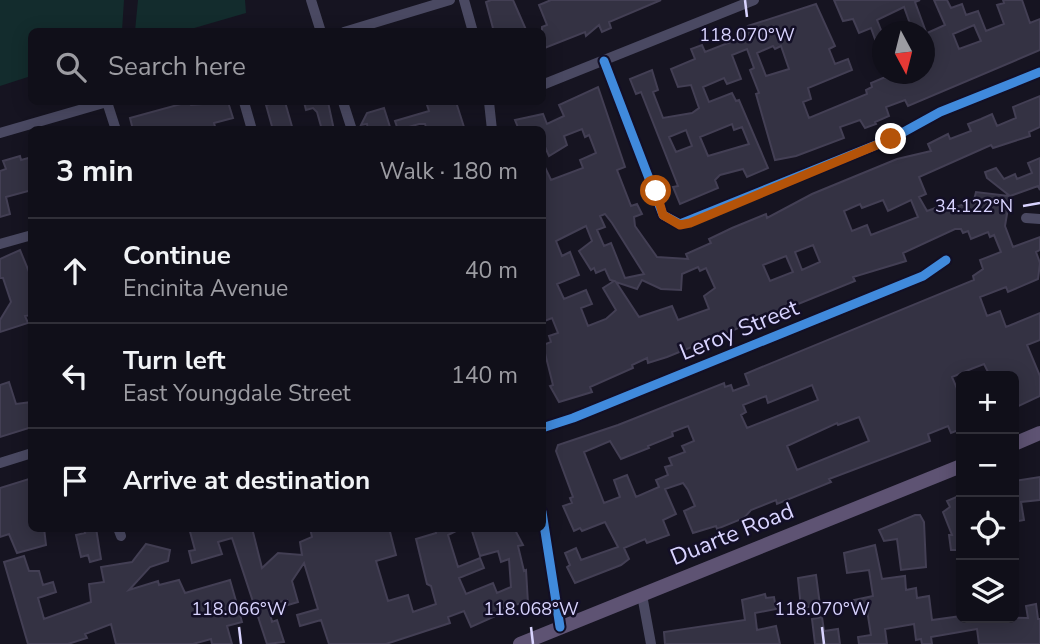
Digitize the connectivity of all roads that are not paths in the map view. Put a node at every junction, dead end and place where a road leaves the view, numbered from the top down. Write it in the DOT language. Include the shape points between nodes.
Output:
graph roads {
  1 [pos="311,0"];
  2 [pos="450,0"];
  3 [pos="464,0"];
  4 [pos="754,0"];
  5 [pos="320,28"];
  6 [pos="357,28"];
  7 [pos="472,28"];
  8 [pos="604,61"];
  9 [pos="1040,72"];
  10 [pos="546,83"];
  11 [pos="97,105"];
  12 [pos="108,105"];
  13 [pos="245,105"];
  14 [pos="344,105"];
  15 [pos="492,105"];
  16 [pos="115,126"];
  17 [pos="251,126"];
  18 [pos="351,126"];
  19 [pos="492,126"];
  20 [pos="0,133"];
  21 [pos="1026,218"];
  22 [pos="1040,219"];
  23 [pos="28,236"];
  24 [pos="0,244"];
  25 [pos="946,260"];
  26 [pos="546,427"];
  27 [pos="1040,433"];
  28 [pos="1019,442"];
  29 [pos="28,454"];
  30 [pos="0,463"];
  31 [pos="956,468"];
  32 [pos="545,532"];
  33 [pos="642,595"];
  34 [pos="560,627"];
  35 [pos="520,644"];
  36 [pos="651,644"];
  1 -- 5 [label="street"];
  2 -- 6 [label="street"];
  3 -- 7 [label="street"];
  4 -- 8 [label="street"];
  8 -- 9 [label="street" via="663,215 672,222 690,223"];
  8 -- 10 [label="street"];
  11 -- 20 [label="street"];
  12 -- 16 [label="street"];
  13 -- 17 [label="street"];
  14 -- 18 [label="street"];
  15 -- 19 [label="street"];
  21 -- 22 [label="street"];
  23 -- 24 [label="street"];
  25 -- 26 [label="street, Leroy Street" via="910,281"];
  27 -- 28 [label="main road"];
  29 -- 30 [label="street"];
  31 -- 33 [label="main road, Duarte Road"];
  32 -- 34 [label="street"];
  33 -- 34 [label="main road, Duarte Road"];
  33 -- 36 [label="street"];
  34 -- 35 [label="main road, Duarte Road"];
}
